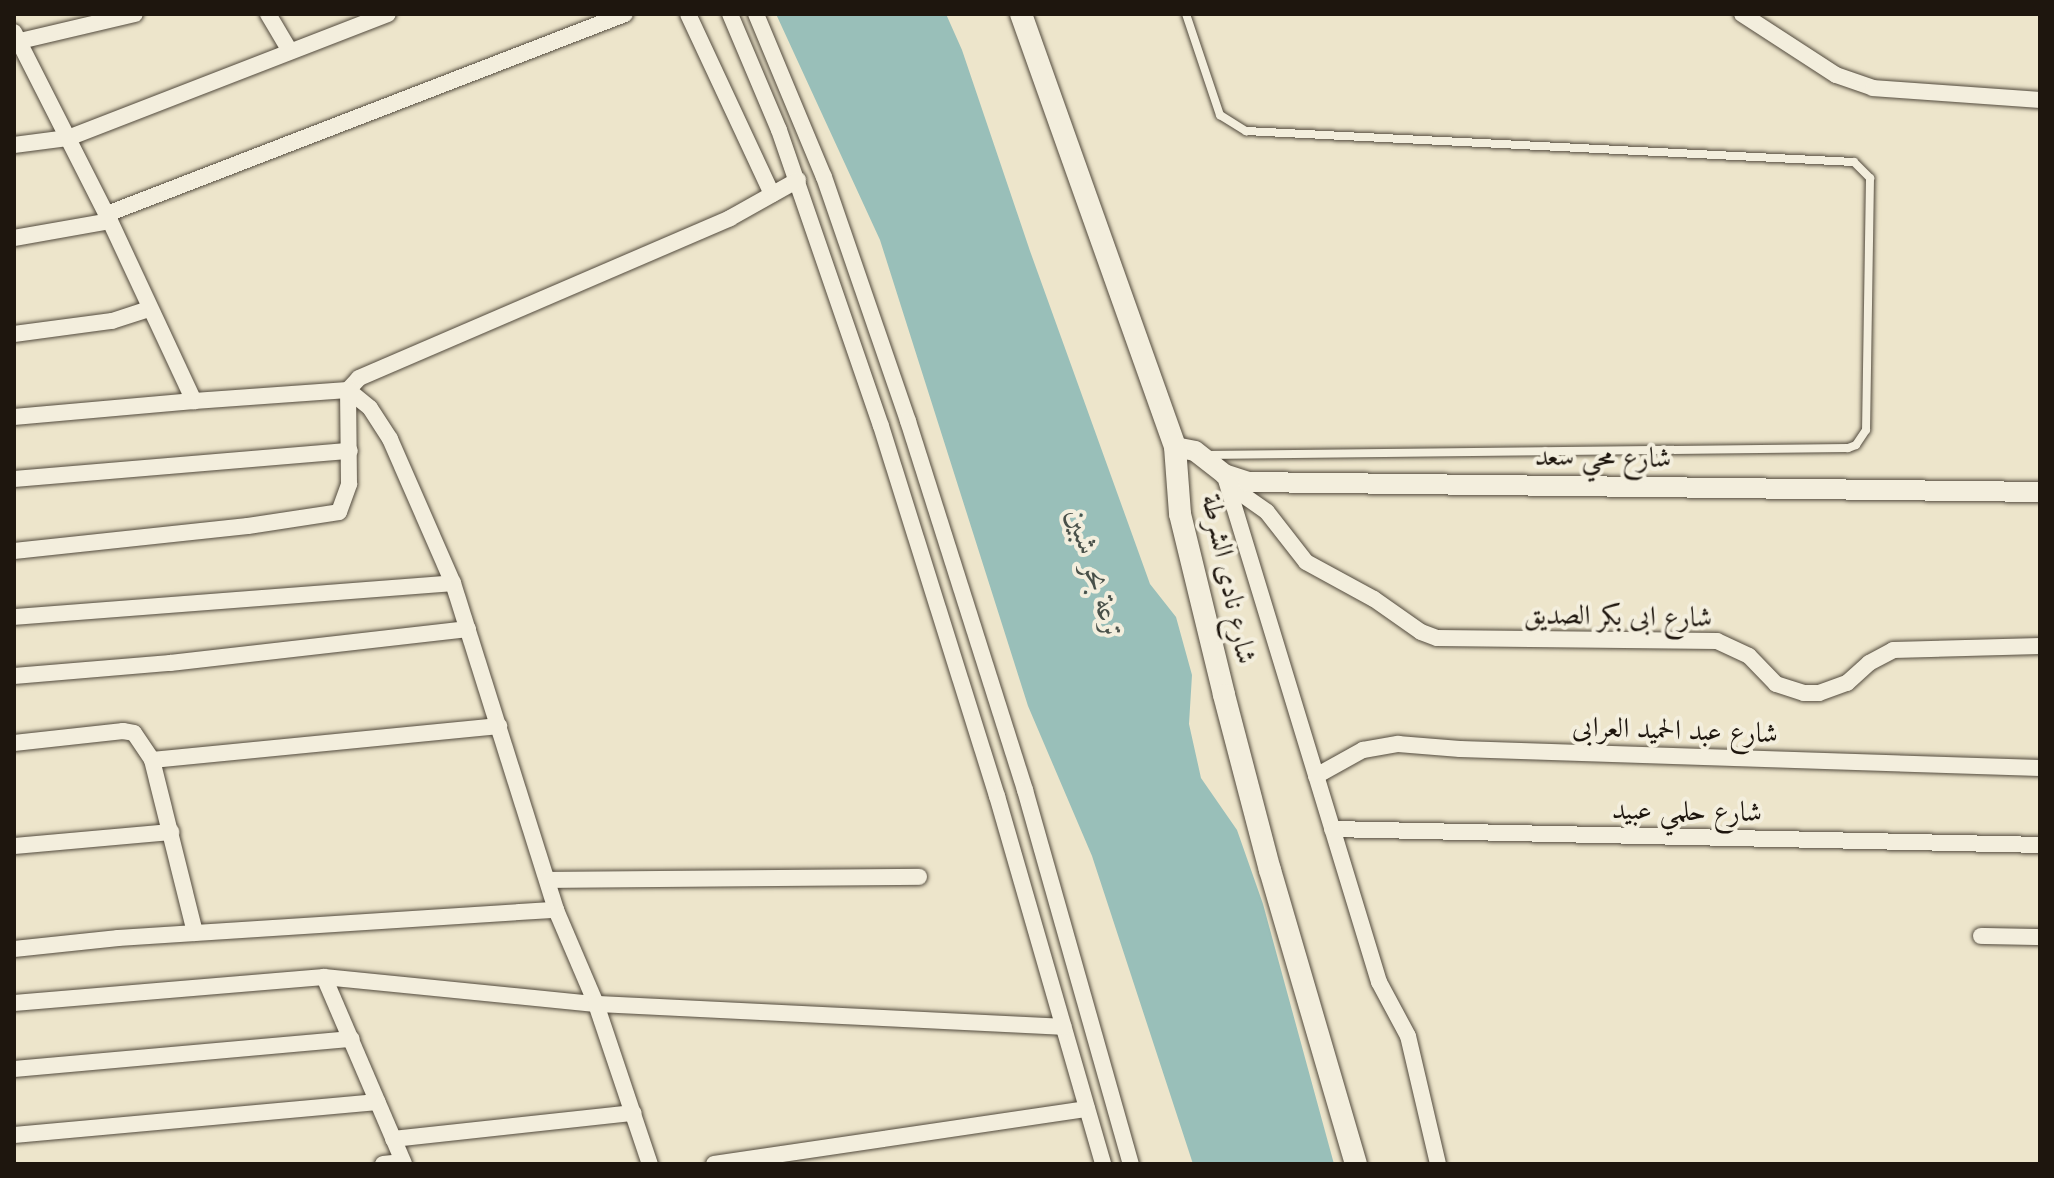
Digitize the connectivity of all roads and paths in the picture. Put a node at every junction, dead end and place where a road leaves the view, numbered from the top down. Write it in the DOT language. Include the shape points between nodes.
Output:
graph roads {
  1 [pos="135,14"];
  2 [pos="268,14"];
  3 [pos="388,14"];
  4 [pos="625,14"];
  5 [pos="688,14"];
  6 [pos="730,14"];
  7 [pos="756,14"];
  8 [pos="1021,14"];
  9 [pos="1186,14"];
  10 [pos="1742,14"];
  11 [pos="17,36"];
  12 [pos="290,51"];
  13 [pos="2040,100"];
  14 [pos="68,138"];
  15 [pos="14,145"];
  16 [pos="798,180"];
  17 [pos="772,194"];
  18 [pos="109,218"];
  19 [pos="14,238"];
  20 [pos="150,309"];
  21 [pos="14,334"];
  22 [pos="348,390"];
  23 [pos="194,401"];
  24 [pos="14,417"];
  25 [pos="1175,447"];
  26 [pos="350,451"];
  27 [pos="1201,455"];
  28 [pos="1224,474"];
  29 [pos="14,479"];
  30 [pos="2040,492"];
  31 [pos="14,551"];
  32 [pos="453,583"];
  33 [pos="14,617"];
  34 [pos="468,629"];
  35 [pos="2040,646"];
  36 [pos="14,676"];
  37 [pos="499,726"];
  38 [pos="14,743"];
  39 [pos="152,760"];
  40 [pos="2040,768"];
  41 [pos="1316,776"];
  42 [pos="1332,829"];
  43 [pos="171,832"];
  44 [pos="2040,845"];
  45 [pos="14,846"];
  46 [pos="919,877"];
  47 [pos="548,880"];
  48 [pos="556,910"];
  49 [pos="195,933"];
  50 [pos="1981,936"];
  51 [pos="2040,937"];
  52 [pos="14,949"];
  53 [pos="324,977"];
  54 [pos="14,1003"];
  55 [pos="596,1004"];
  56 [pos="1063,1027"];
  57 [pos="352,1039"];
  58 [pos="14,1069"];
  59 [pos="378,1102"];
  60 [pos="1087,1109"];
  61 [pos="634,1113"];
  62 [pos="14,1135"];
  63 [pos="393,1139"];
  64 [pos="403,1163"];
  65 [pos="1099,1163"];
  66 [pos="383,1164"];
  67 [pos="650,1164"];
  68 [pos="714,1164"];
  69 [pos="1131,1164"];
  70 [pos="1356,1164"];
  71 [pos="1438,1164"];
  1 -- 11 [label="street"];
  2 -- 12 [label="street"];
  3 -- 12 [label="street"];
  4 -- 18 [label="street"];
  5 -- 17 [label="street"];
  6 -- 16 [label="street"];
  7 -- 69 [label="street" via="824,177 908,421 1025,790"];
  8 -- 25 [label="main road, شارع نادى الشرطة"];
  9 -- 27 [label="lane" via="1220,115 1246,131 1854,162 1870,178 1866,430 1856,445"];
  10 -- 13 [label="street" via="1836,75 1873,88"];
  11 -- 14 [label="street"];
  12 -- 14 [label="street"];
  14 -- 15 [label="street"];
  14 -- 18 [label="street"];
  16 -- 17 [label="street"];
  16 -- 56 [label="street" via="944,620"];
  17 -- 22 [label="street" via="730,218 371,370"];
  18 -- 19 [label="street"];
  18 -- 20 [label="street"];
  20 -- 21 [label="street" via="112,321"];
  20 -- 23 [label="street"];
  22 -- 23 [label="street"];
  22 -- 26 [label="street"];
  22 -- 32 [label="street" via="370,408 390,439"];
  23 -- 24 [label="street"];
  25 -- 27 [label="street, شارع محي سعد"];
  25 -- 70 [label="main road, شارع نادى الشرطة" via="1180,514 1224,695"];
  26 -- 29 [label="street"];
  26 -- 31 [label="street" via="349,484 339,512"];
  27 -- 28 [label="street, شارع محي سعد"];
  28 -- 30 [label="street, شارع محي سعد" via="1248,482"];
  28 -- 35 [label="street, شارع ابى بكر الصديق" via="1267,512 1306,562 1437,638 1717,641 1749,656 1776,684 1804,693 1847,683 1893,650"];
  28 -- 41 [label="street"];
  32 -- 33 [label="street"];
  32 -- 34 [label="street"];
  34 -- 36 [label="street"];
  34 -- 37 [label="street"];
  37 -- 39 [label="street"];
  37 -- 47 [label="street"];
  38 -- 39 [label="street" via="123,731 134,733"];
  39 -- 43 [label="street"];
  40 -- 41 [label="street, شارع عبد الحميد العرابى" via="1398,744 1346,756"];
  41 -- 42 [label="street"];
  42 -- 44 [label="street, شارع حلمي عبيد"];
  42 -- 71 [label="street" via="1379,982 1405,1027"];
  43 -- 45 [label="street"];
  43 -- 49 [label="street"];
  46 -- 47 [label="street"];
  47 -- 48 [label="street"];
  48 -- 49 [label="street"];
  48 -- 55 [label="street"];
  49 -- 52 [label="street"];
  50 -- 51 [label="street"];
  53 -- 54 [label="street"];
  53 -- 55 [label="street"];
  53 -- 57 [label="street"];
  55 -- 56 [label="street"];
  55 -- 61 [label="street"];
  56 -- 60 [label="street"];
  57 -- 58 [label="street"];
  57 -- 59 [label="street"];
  59 -- 62 [label="street"];
  59 -- 63 [label="street"];
  60 -- 65 [label="street"];
  60 -- 68 [label="street"];
  61 -- 63 [label="street"];
  61 -- 67 [label="street"];
  63 -- 64 [label="street"];
  64 -- 66 [label="street"];
}
